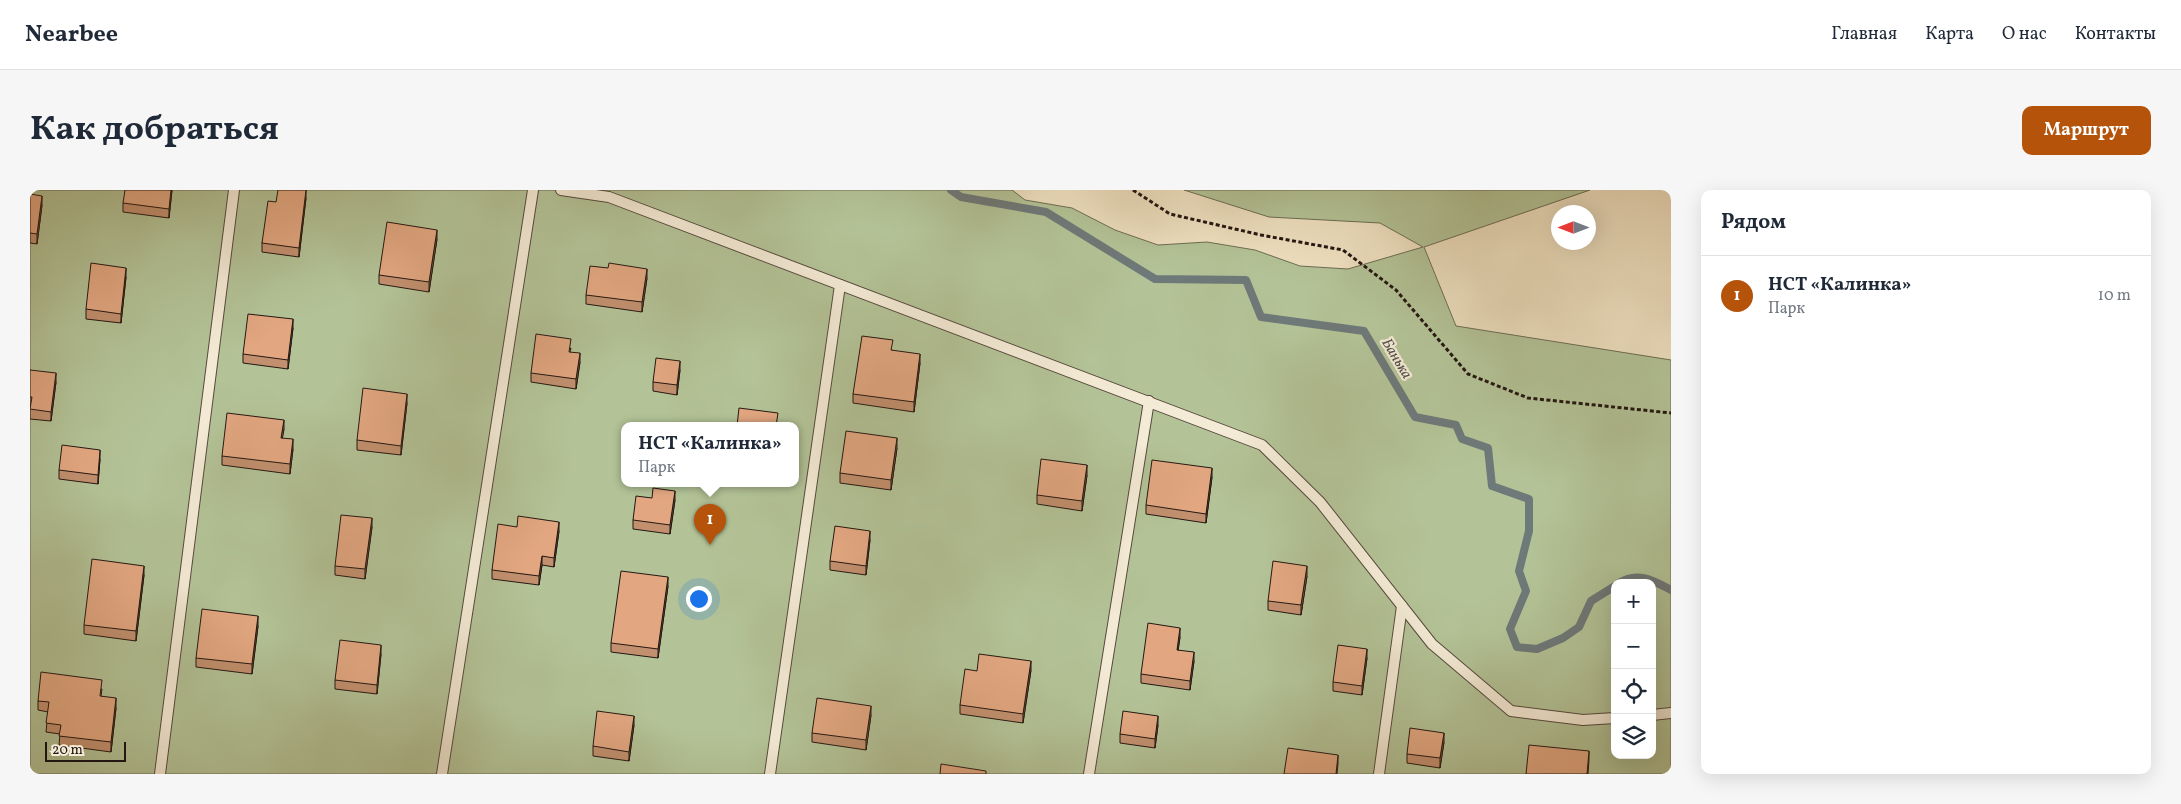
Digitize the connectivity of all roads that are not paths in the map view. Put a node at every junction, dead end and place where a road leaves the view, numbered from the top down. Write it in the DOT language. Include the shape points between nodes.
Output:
graph roads {
  1 [pos="234,190"];
  2 [pos="533,190"];
  3 [pos="561,190"];
  4 [pos="840,286"];
  5 [pos="1149,401"];
  6 [pos="1402,606"];
  7 [pos="1671,713"];
  8 [pos="1656,715"];
  9 [pos="1611,718"];
  10 [pos="160,774"];
  11 [pos="442,774"];
  12 [pos="770,774"];
  13 [pos="1089,774"];
  14 [pos="1379,774"];
  1 -- 10 [label="lane"];
  2 -- 11 [label="lane"];
  3 -- 4 [label="lane" via="609,196"];
  4 -- 5 [label="lane"];
  4 -- 12 [label="lane"];
  5 -- 6 [label="lane" via="1262,445 1320,502"];
  5 -- 13 [label="lane"];
  6 -- 9 [label="lane" via="1432,644 1511,711 1583,720"];
  6 -- 14 [label="lane"];
  7 -- 8 [label="lane"];
}
